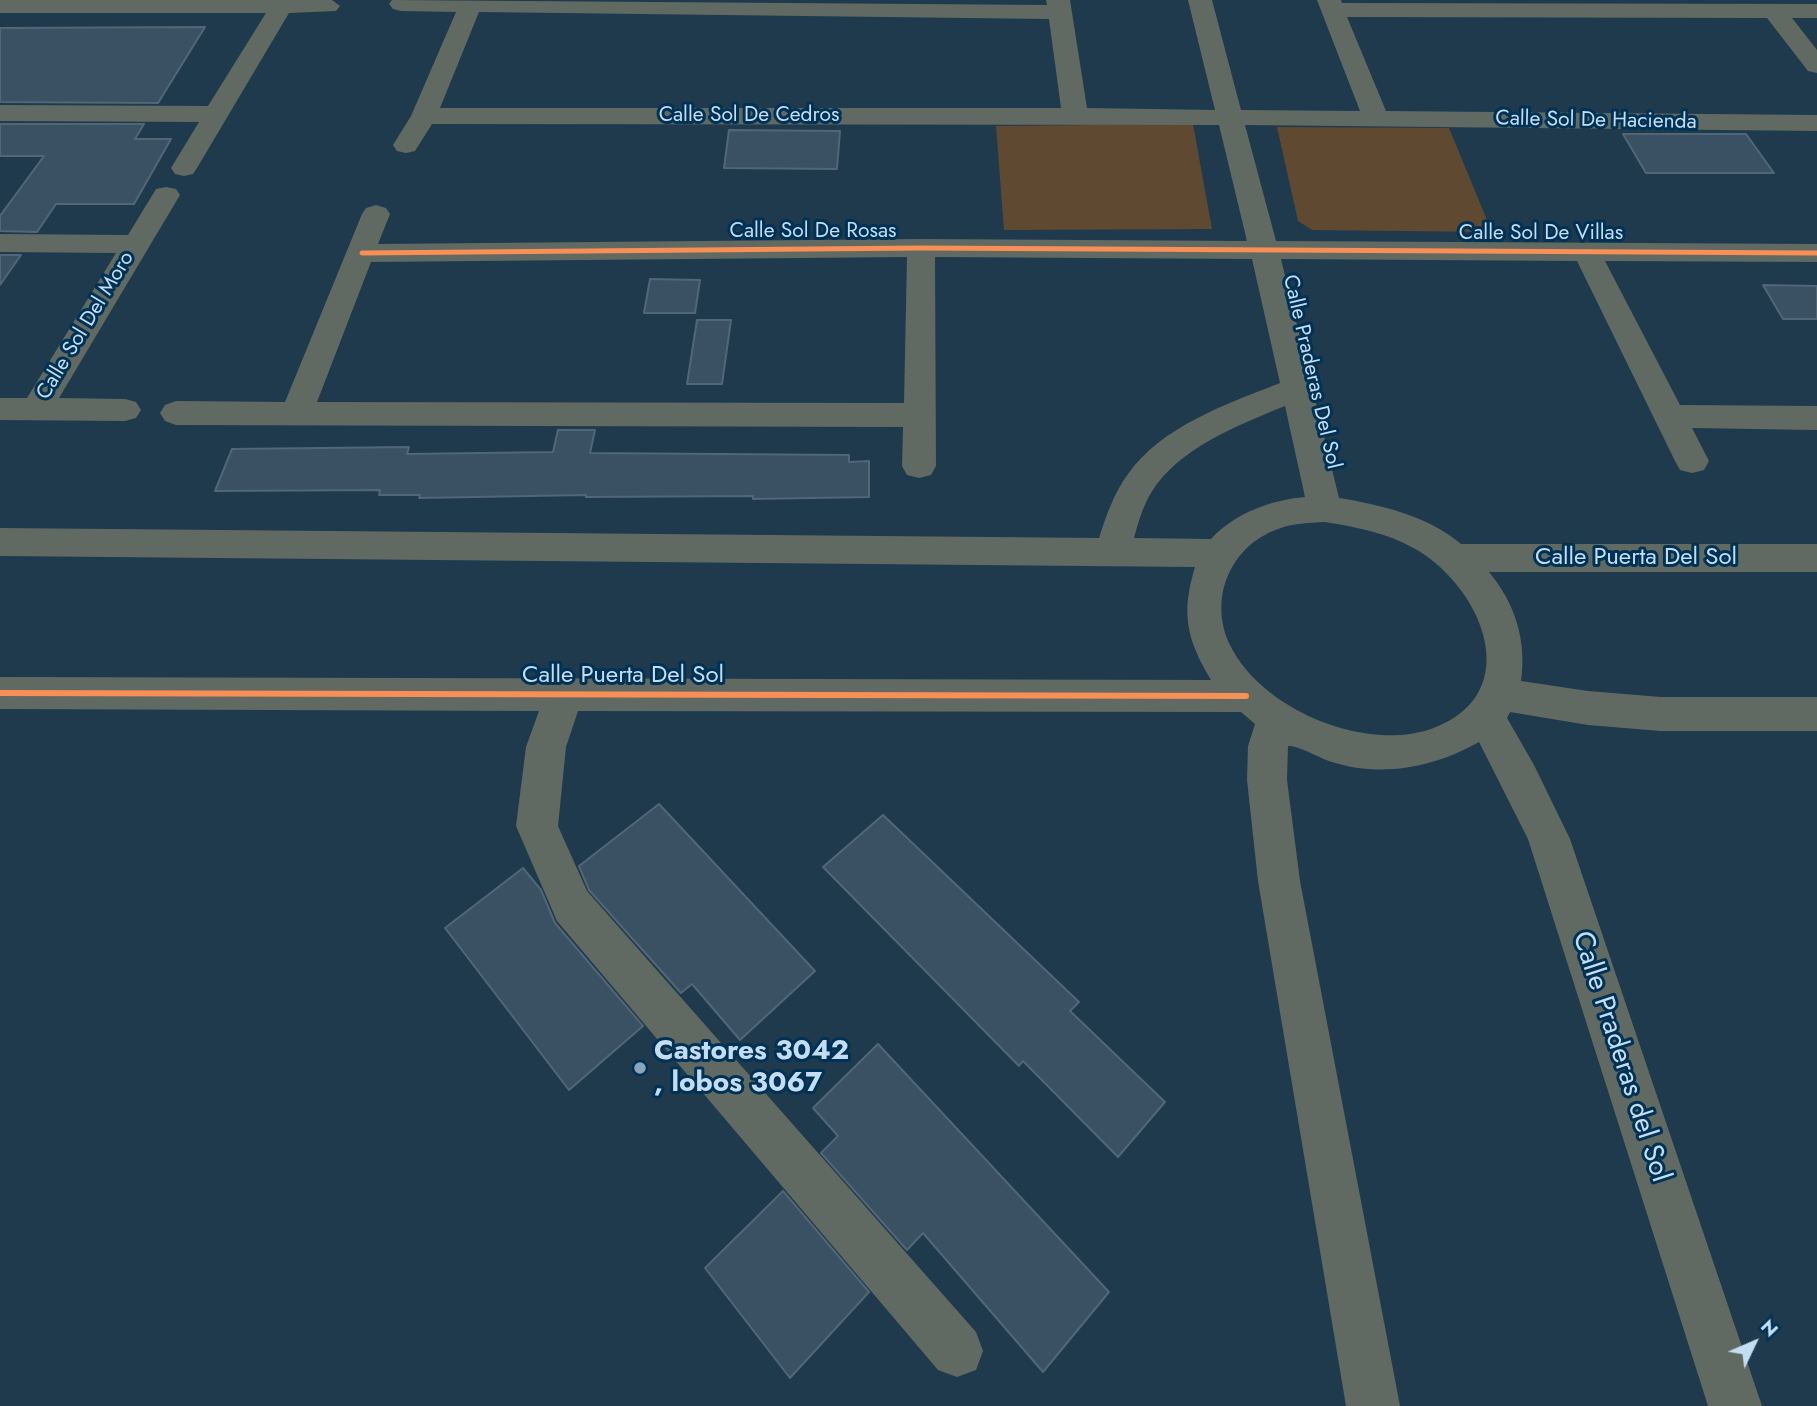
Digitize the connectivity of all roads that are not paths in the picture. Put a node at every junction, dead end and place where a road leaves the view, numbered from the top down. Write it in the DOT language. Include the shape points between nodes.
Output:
graph roads {
  1 [pos="1200,0"];
  2 [pos="401,4"];
  3 [pos="470,5"];
  4 [pos="1331,5"];
  5 [pos="0,6"];
  6 [pos="328,6"];
  7 [pos="1059,6"];
  8 [pos="281,7"];
  9 [pos="1774,11"];
  10 [pos="1817,11"];
  11 [pos="1817,66"];
  12 [pos="0,113"];
  13 [pos="216,114"];
  14 [pos="424,116"];
  15 [pos="1075,116"];
  16 [pos="1229,118"];
  17 [pos="1376,119"];
  18 [pos="1817,123"];
  19 [pos="406,145"];
  20 [pos="184,168"];
  21 [pos="166,195"];
  22 [pos="376,214"];
  23 [pos="0,243"];
  24 [pos="137,244"];
  25 [pos="921,248"];
  26 [pos="1264,250"];
  27 [pos="1586,251"];
  28 [pos="362,253"];
  29 [pos="1817,253"];
  30 [pos="1295,389"];
  31 [pos="0,409"];
  32 [pos="36,409"];
  33 [pos="125,410"];
  34 [pos="176,413"];
  35 [pos="297,414"];
  36 [pos="918,415"];
  37 [pos="1670,416"];
  38 [pos="1817,418"];
  39 [pos="1692,461"];
  40 [pos="919,466"];
  41 [pos="1325,509"];
  42 [pos="0,542"];
  43 [pos="1114,552"];
  44 [pos="1219,553"];
  45 [pos="1455,558"];
  46 [pos="1817,558"];
  47 [pos="0,693"];
  48 [pos="564,695"];
  49 [pos="1492,706"];
  50 [pos="1261,708"];
  51 [pos="1817,713"];
  52 [pos="957,1351"];
  53 [pos="1373,1406"];
  54 [pos="1735,1406"];
  1 -- 16 [label="street, Calle Praderas Del Sol"];
  2 -- 3 [label="street"];
  3 -- 7 [label="street"];
  3 -- 14 [label="street"];
  4 -- 9 [label="street"];
  4 -- 17 [label="street"];
  5 -- 8 [label="street"];
  6 -- 8 [label="street"];
  7 -- 15 [label="street"];
  8 -- 13 [label="street"];
  9 -- 10 [label="street"];
  9 -- 11 [label="street"];
  12 -- 13 [label="street"];
  13 -- 20 [label="street"];
  14 -- 15 [label="street, Calle Sol De Cedros"];
  14 -- 19 [label="street"];
  15 -- 16 [label="street, Calle Sol De Cedros"];
  16 -- 17 [label="street, Calle Sol De Hacienda"];
  16 -- 26 [label="street, Calle Praderas Del Sol"];
  17 -- 18 [label="street, Calle Sol De Hacienda"];
  21 -- 24 [label="street, Calle Sol Del Moro"];
  22 -- 28 [label="street"];
  23 -- 24 [label="street, Calle Sol Del Moro"];
  24 -- 32 [label="street, Calle Sol Del Moro"];
  25 -- 26 [label="street, Calle Sol De Rosas"];
  25 -- 28 [label="street, Calle Sol De Rosas"];
  25 -- 36 [label="street, Calle Sol De Rosas"];
  26 -- 27 [label="street, Calle Sol De Villas"];
  26 -- 30 [label="street, Calle Praderas Del Sol"];
  27 -- 29 [label="street, Calle Sol De Villas"];
  27 -- 37 [label="street, Calle Sol De Villas"];
  28 -- 35 [label="street"];
  30 -- 41 [label="street, Calle Praderas Del Sol"];
  30 -- 43 [label="street" via="1227,419 1162,458 1141,481 1125,511"];
  31 -- 32 [label="street, Calle Sol Del Moro"];
  32 -- 33 [label="street, Calle Sol Del Moro"];
  34 -- 35 [label="street"];
  35 -- 36 [label="street"];
  36 -- 40 [label="street, Calle Sol De Rosas"];
  37 -- 38 [label="street"];
  37 -- 39 [label="street, Calle Sol De Villas"];
  41 -- 44 [label="street" via="1282,514 1246,528"];
  41 -- 45 [label="street" via="1371,515 1415,532"];
  42 -- 43 [label="street"];
  43 -- 44 [label="street"];
  44 -- 50 [label="street" via="1204,585 1203,622 1217,660"];
  45 -- 46 [label="street, Calle Puerta Del Sol"];
  45 -- 49 [label="street" via="1483,589 1502,624 1507,660"];
  47 -- 48 [label="street, Calle Puerta Del Sol"];
  48 -- 50 [label="street, Calle Puerta Del Sol"];
  48 -- 52 [label="street" via="546,747 537,826 572,906"];
  49 -- 50 [label="street" via="1439,745 1386,753 1329,744"];
  49 -- 51 [label="street" via="1661,714"];
  49 -- 54 [label="street, Calle Praderas del Sol" via="1506,750 1549,839"];
  50 -- 53 [label="street" via="1279,881"];
}
